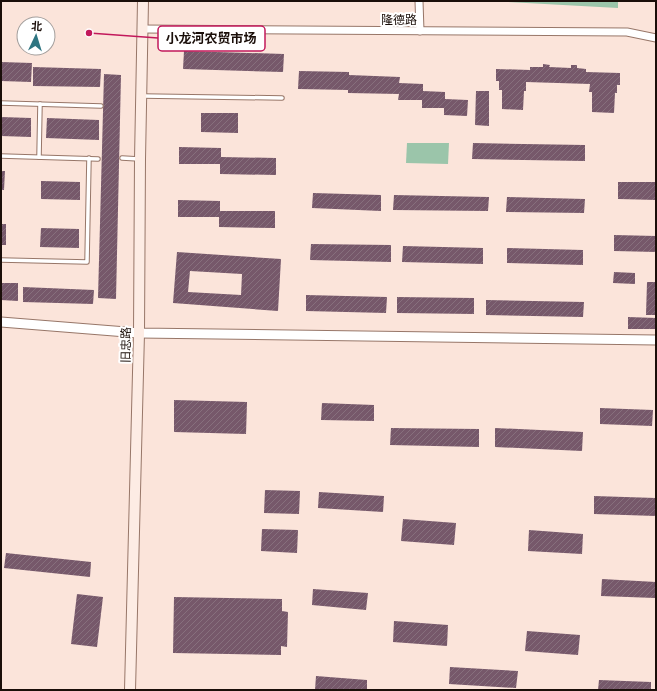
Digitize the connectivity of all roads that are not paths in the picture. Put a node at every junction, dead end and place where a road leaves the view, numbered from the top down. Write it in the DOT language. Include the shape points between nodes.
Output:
graph roads {
  1 [pos="143,1"];
  2 [pos="419,1"];
  3 [pos="142,28"];
  4 [pos="420,31"];
  5 [pos="656,38"];
  6 [pos="140,96"];
  7 [pos="282,98"];
  8 [pos="1,103"];
  9 [pos="40,104"];
  10 [pos="102,106"];
  11 [pos="1,156"];
  12 [pos="39,157"];
  13 [pos="89,158"];
  14 [pos="122,158"];
  15 [pos="98,159"];
  16 [pos="140,159"];
  17 [pos="1,260"];
  18 [pos="1,322"];
  19 [pos="140,333"];
  20 [pos="656,340"];
  21 [pos="130,690"];
  1 -- 3 [label="main road, 旧忠路"];
  2 -- 4 [label="street"];
  3 -- 4 [label="street, 隆德路"];
  3 -- 6 [label="main road, 旧忠路"];
  4 -- 5 [label="street, 隆德路" via="627,32"];
  6 -- 7 [label="lane"];
  6 -- 16 [label="main road, 旧忠路"];
  8 -- 9 [label="lane"];
  9 -- 10 [label="lane"];
  9 -- 12 [label="lane"];
  11 -- 12 [label="lane"];
  12 -- 13 [label="lane"];
  13 -- 15 [label="lane"];
  13 -- 17 [label="lane" via="87,262"];
  14 -- 16 [label="lane"];
  16 -- 19 [label="main road, 旧忠路"];
  18 -- 19 [label="street"];
  19 -- 20 [label="street"];
  19 -- 21 [label="main road, 旧忠路"];
}
